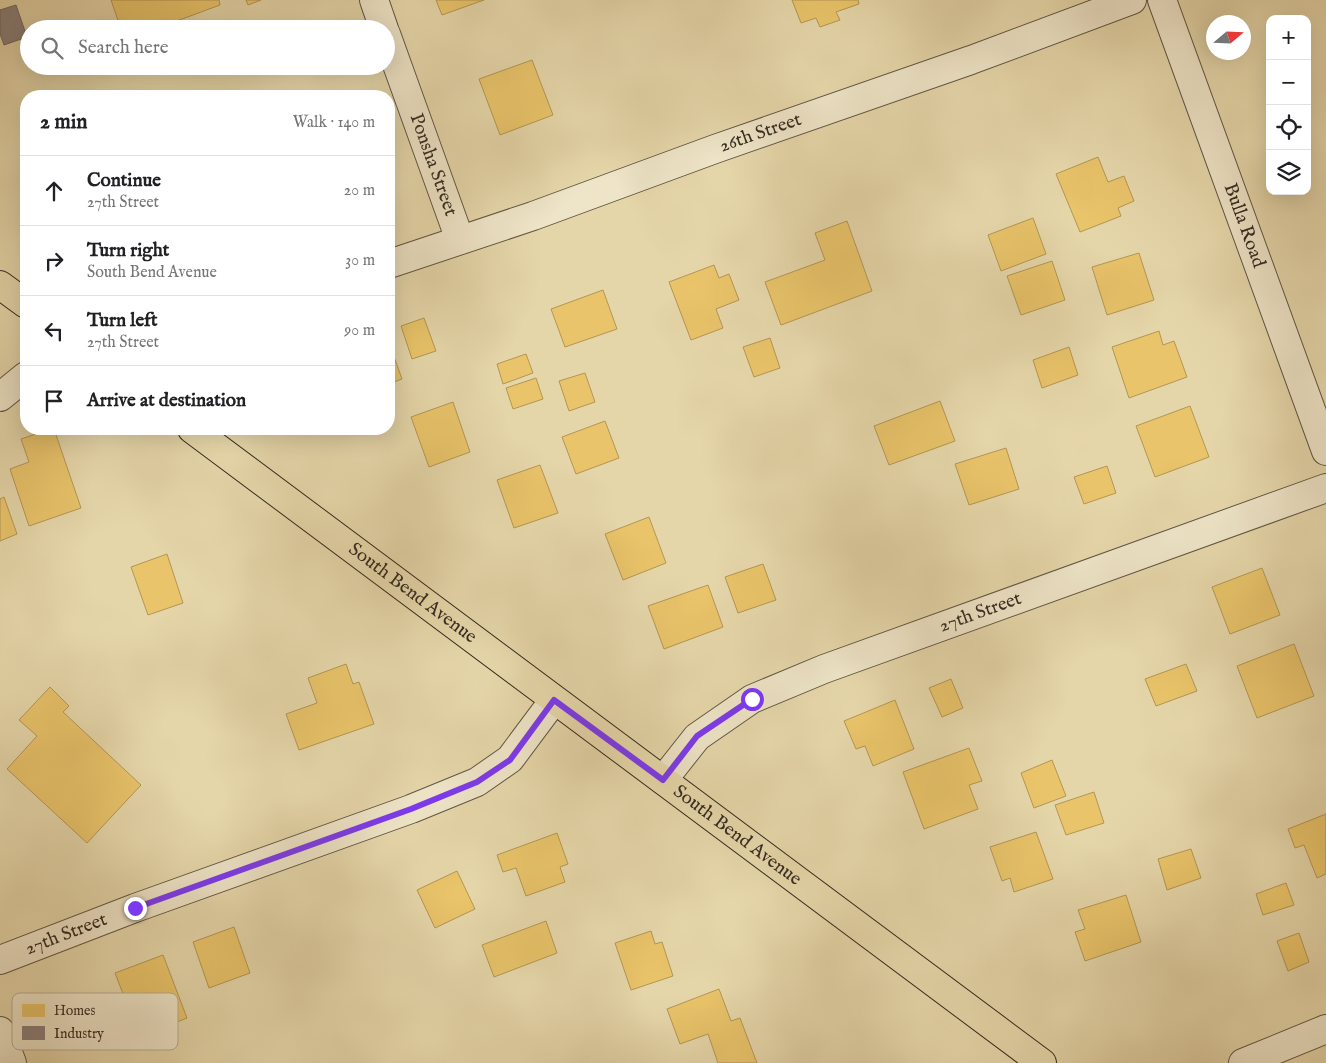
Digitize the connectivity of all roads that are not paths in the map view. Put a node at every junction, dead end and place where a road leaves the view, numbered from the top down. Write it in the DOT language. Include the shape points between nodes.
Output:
graph roads {
  1 [pos="374,0"];
  2 [pos="1132,0"];
  3 [pos="1162,0"];
  4 [pos="381,20"];
  5 [pos="395,59"];
  6 [pos="460,240"];
  7 [pos="395,262"];
  8 [pos="0,285"];
  9 [pos="20,300"];
  10 [pos="20,381"];
  11 [pos="0,397"];
  12 [pos="200,435"];
  13 [pos="1326,451"];
  14 [pos="1326,488"];
  15 [pos="554,700"];
  16 [pos="663,780"];
  17 [pos="0,960"];
  18 [pos="1326,1029"];
  19 [pos="0,1031"];
  20 [pos="12,1063"];
  21 [pos="1042,1063"];
  22 [pos="1243,1063"];
  1 -- 4 [label="street"];
  2 -- 6 [label="street, 26th Street"];
  3 -- 13 [label="street, Bulla Road"];
  5 -- 6 [label="street, Ponsha Street"];
  6 -- 7 [label="street, 26th Street"];
  8 -- 9 [label="main road"];
  10 -- 11 [label="street"];
  12 -- 15 [label="main road, South Bend Avenue"];
  14 -- 16 [label="street, 27th Street" via="824,669 752,699 697,736"];
  15 -- 16 [label="main road, South Bend Avenue"];
  15 -- 17 [label="street, 27th Street" via="510,760 477,782"];
  16 -- 21 [label="main road, South Bend Avenue"];
  18 -- 22 [label="street"];
  19 -- 20 [label="street"];
}
